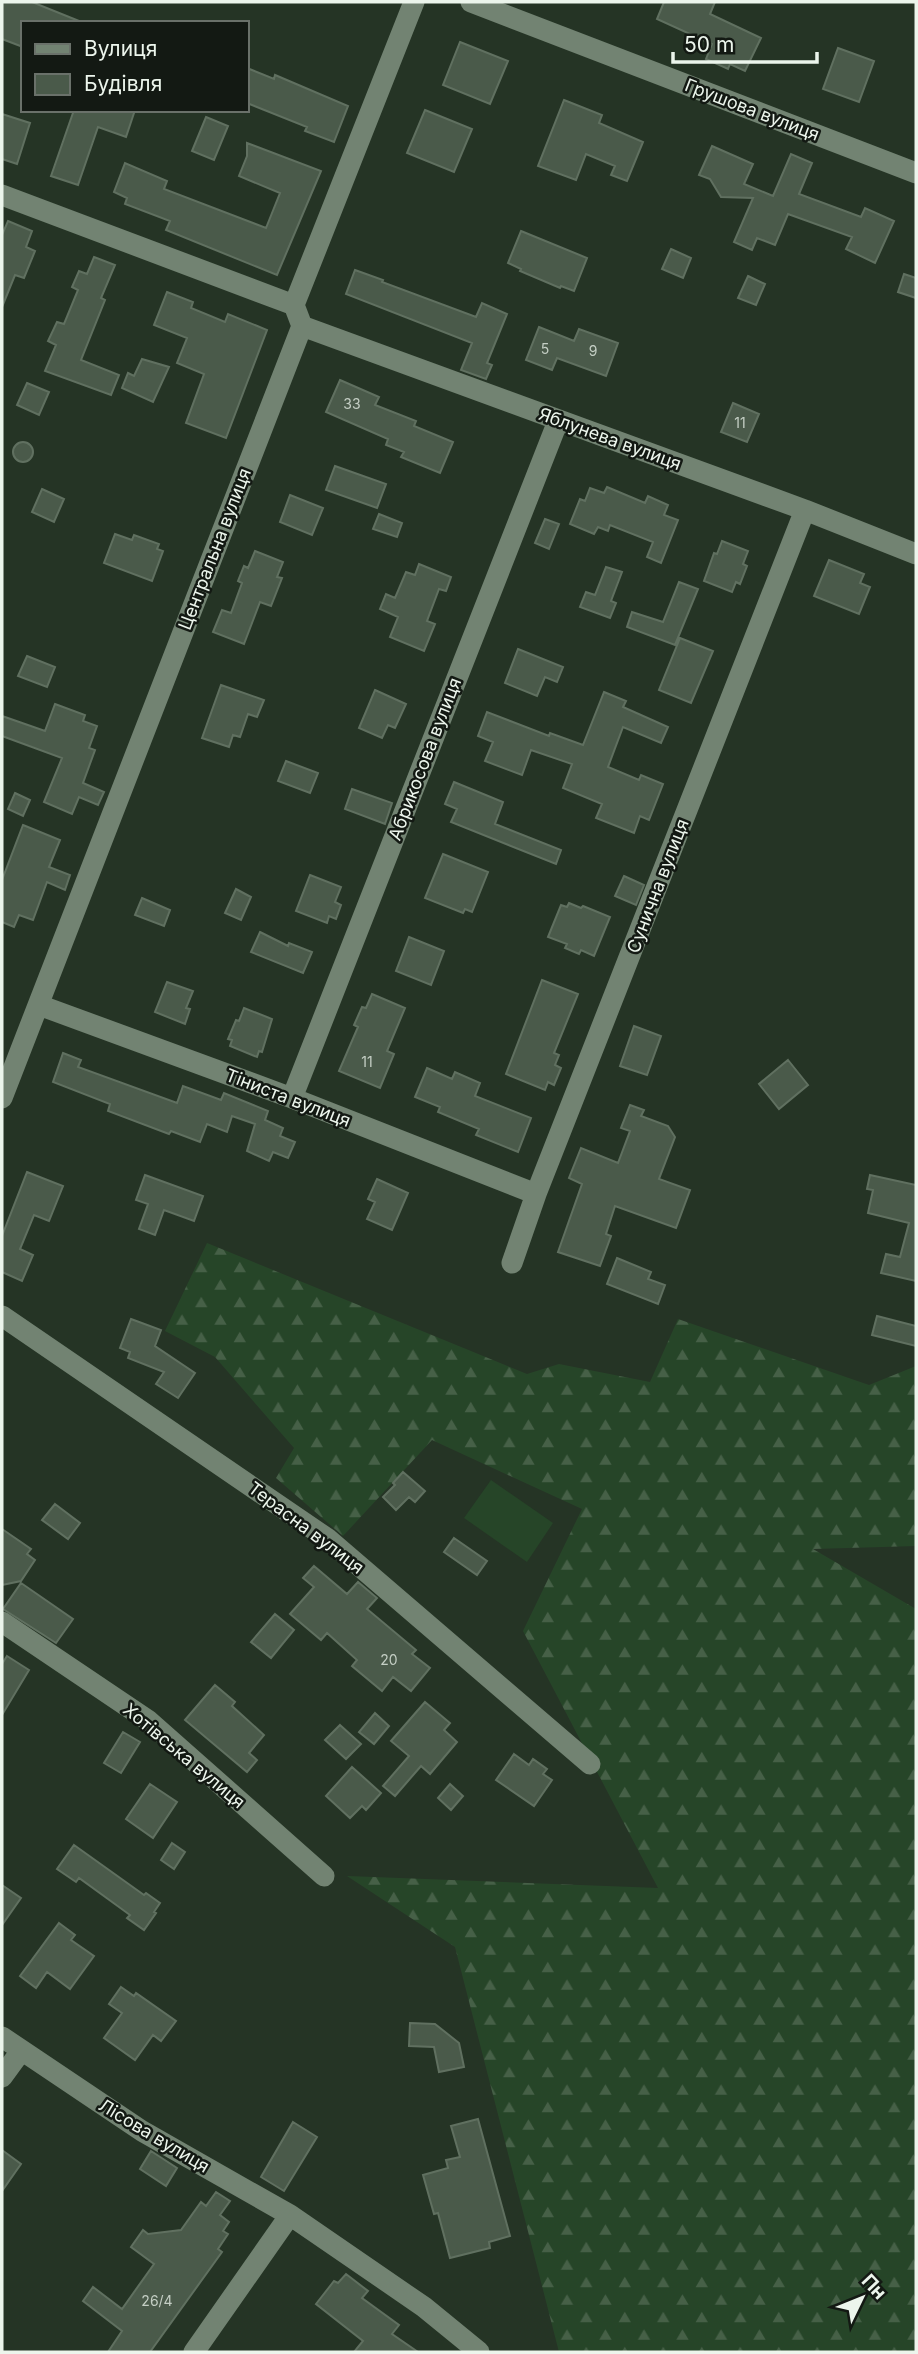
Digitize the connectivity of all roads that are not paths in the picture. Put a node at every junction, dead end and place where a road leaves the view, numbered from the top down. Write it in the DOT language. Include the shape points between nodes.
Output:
graph roads {
  1 [pos="414,2"];
  2 [pos="471,2"];
  3 [pos="916,173"];
  4 [pos="2,195"];
  5 [pos="294,305"];
  6 [pos="302,326"];
  7 [pos="558,421"];
  8 [pos="805,510"];
  9 [pos="916,554"];
  10 [pos="39,1005"];
  11 [pos="2,1098"];
  12 [pos="292,1098"];
  13 [pos="536,1194"];
  14 [pos="512,1263"];
  15 [pos="2,1316"];
  16 [pos="2,1622"];
  17 [pos="590,1764"];
  18 [pos="324,1876"];
  19 [pos="2,2037"];
  20 [pos="21,2051"];
  21 [pos="2,2077"];
  22 [pos="290,2215"];
  23 [pos="194,2352"];
  24 [pos="479,2352"];
  1 -- 5 [label="street"];
  2 -- 3 [label="street, Грушова вулиця"];
  4 -- 5 [label="street"];
  5 -- 6 [label="street"];
  6 -- 7 [label="street, Яблунева вулиця"];
  6 -- 10 [label="street, Центральна вулиця"];
  7 -- 8 [label="street, Яблунева вулиця"];
  7 -- 12 [label="street, Абрикосова вулиця"];
  8 -- 9 [label="street, Яблунева вулиця"];
  8 -- 13 [label="street, Сунична вулиця"];
  10 -- 11 [label="street, Центральна вулиця"];
  10 -- 12 [label="street, Тіниста вулиця"];
  12 -- 13 [label="street, Тіниста вулиця"];
  13 -- 14 [label="street, Сунична вулиця"];
  15 -- 17 [label="street, Терасна вулиця" via="328,1539"];
  16 -- 18 [label="street, Хотівська вулиця" via="149,1721"];
  19 -- 20 [label="street, Лісова вулиця"];
  20 -- 21 [label="street"];
  20 -- 22 [label="street, Лісова вулиця" via="142,2131"];
  22 -- 23 [label="street"];
  22 -- 24 [label="street, Лісова вулиця" via="424,2307"];
}
